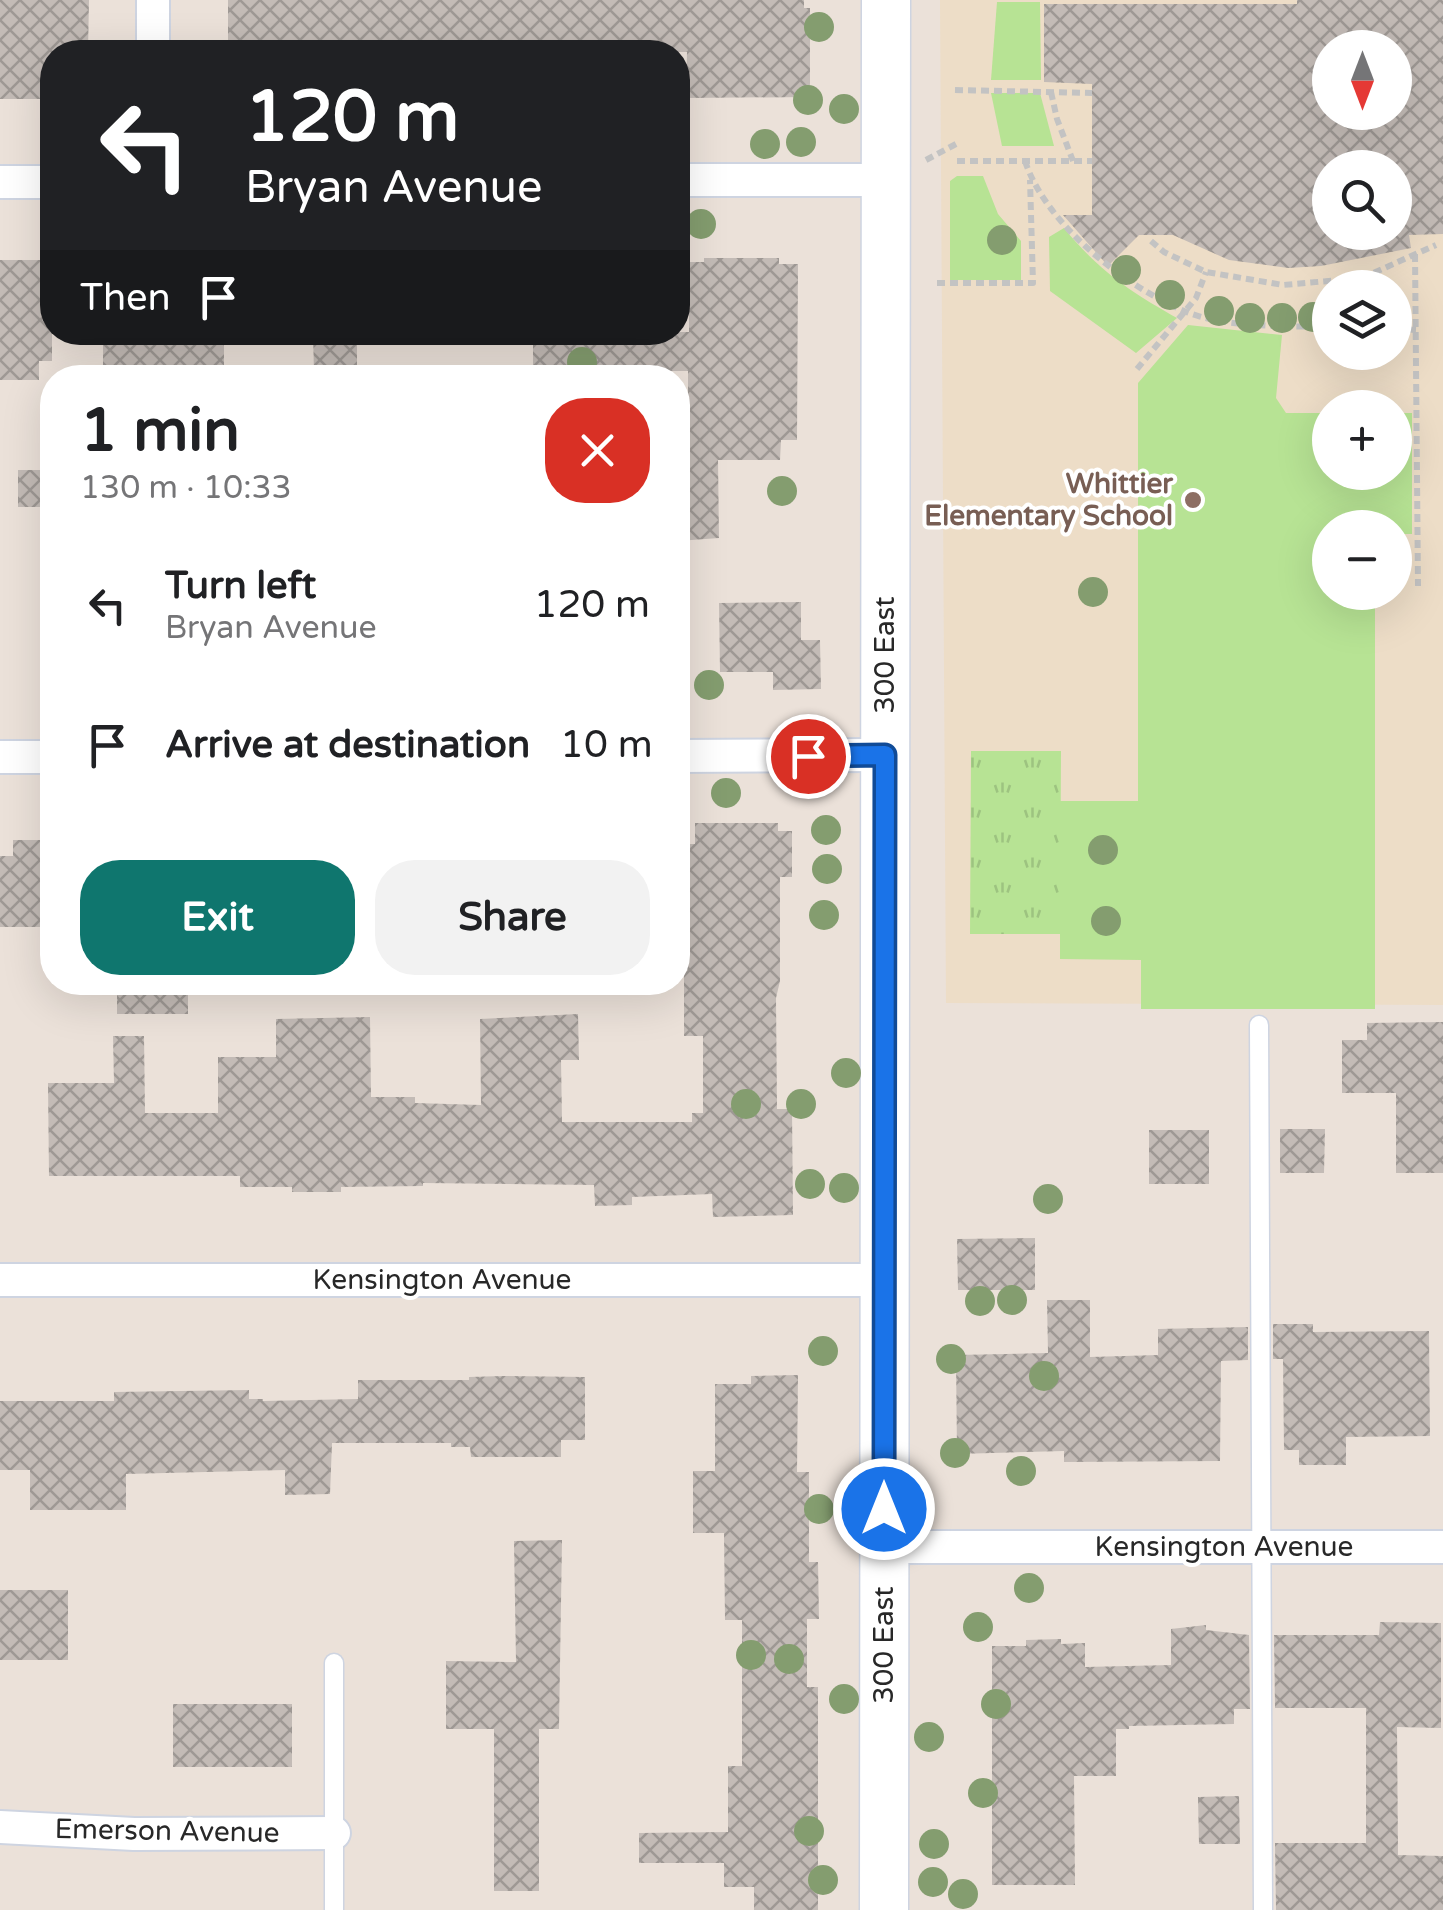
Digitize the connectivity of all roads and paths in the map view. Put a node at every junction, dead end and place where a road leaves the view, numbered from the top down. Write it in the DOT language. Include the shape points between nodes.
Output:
graph roads {
  1 [pos="153,0"];
  2 [pos="886,0"];
  3 [pos="153,40"];
  4 [pos="955,90"];
  5 [pos="1051,92"];
  6 [pos="1092,92"];
  7 [pos="957,160"];
  8 [pos="1073,160"];
  9 [pos="1092,160"];
  10 [pos="1025,161"];
  11 [pos="1030,177"];
  12 [pos="690,180"];
  13 [pos="886,180"];
  14 [pos="0,182"];
  15 [pos="40,182"];
  16 [pos="1150,241"];
  17 [pos="1436,246"];
  18 [pos="1416,254"];
  19 [pos="1206,272"];
  20 [pos="937,282"];
  21 [pos="1186,312"];
  22 [pos="1312,327"];
  23 [pos="1412,330"];
  24 [pos="1416,330"];
  25 [pos="1137,370"];
  26 [pos="1418,586"];
  27 [pos="885,755"];
  28 [pos="0,756"];
  29 [pos="40,756"];
  30 [pos="690,756"];
  31 [pos="1259,1026"];
  32 [pos="0,1280"];
  33 [pos="885,1280"];
  34 [pos="1263,1547"];
  35 [pos="1443,1547"];
  36 [pos="884,1548"];
  37 [pos="334,1663"];
  38 [pos="0,1827"];
  39 [pos="334,1833"];
  40 [pos="334,1910"];
  41 [pos="884,1910"];
  42 [pos="1263,1910"];
  1 -- 3 [label="street"];
  2 -- 13 [label="street, 300 East"];
  4 -- 5 [label="path"];
  5 -- 6 [label="path"];
  5 -- 8 [label="path"];
  7 -- 10 [label="path"];
  8 -- 9 [label="path"];
  8 -- 10 [label="path"];
  10 -- 11 [label="path"];
  11 -- 20 [label="path" via="1033,282"];
  11 -- 21 [label="path" via="1094,257"];
  12 -- 13 [label="street"];
  13 -- 27 [label="street, 300 East"];
  14 -- 15 [label="street"];
  16 -- 19 [label="path"];
  17 -- 18 [label="path"];
  18 -- 19 [label="path" via="1362,278 1283,285"];
  18 -- 24 [label="path"];
  19 -- 21 [label="path"];
  21 -- 22 [label="path" via="1252,325"];
  21 -- 25 [label="path"];
  23 -- 24 [label="path"];
  24 -- 26 [label="path"];
  27 -- 30 [label="street"];
  27 -- 33 [label="street, 300 East"];
  28 -- 29 [label="street"];
  31 -- 34 [label="lane"];
  32 -- 33 [label="street, Kensington Avenue"];
  33 -- 36 [label="street, 300 East"];
  34 -- 35 [label="street, Kensington Avenue"];
  34 -- 36 [label="street, Kensington Avenue"];
  34 -- 42 [label="lane"];
  36 -- 41 [label="street, 300 East"];
  37 -- 39 [label="lane"];
  38 -- 39 [label="street, Emerson Avenue"];
  39 -- 40 [label="lane"];
}
